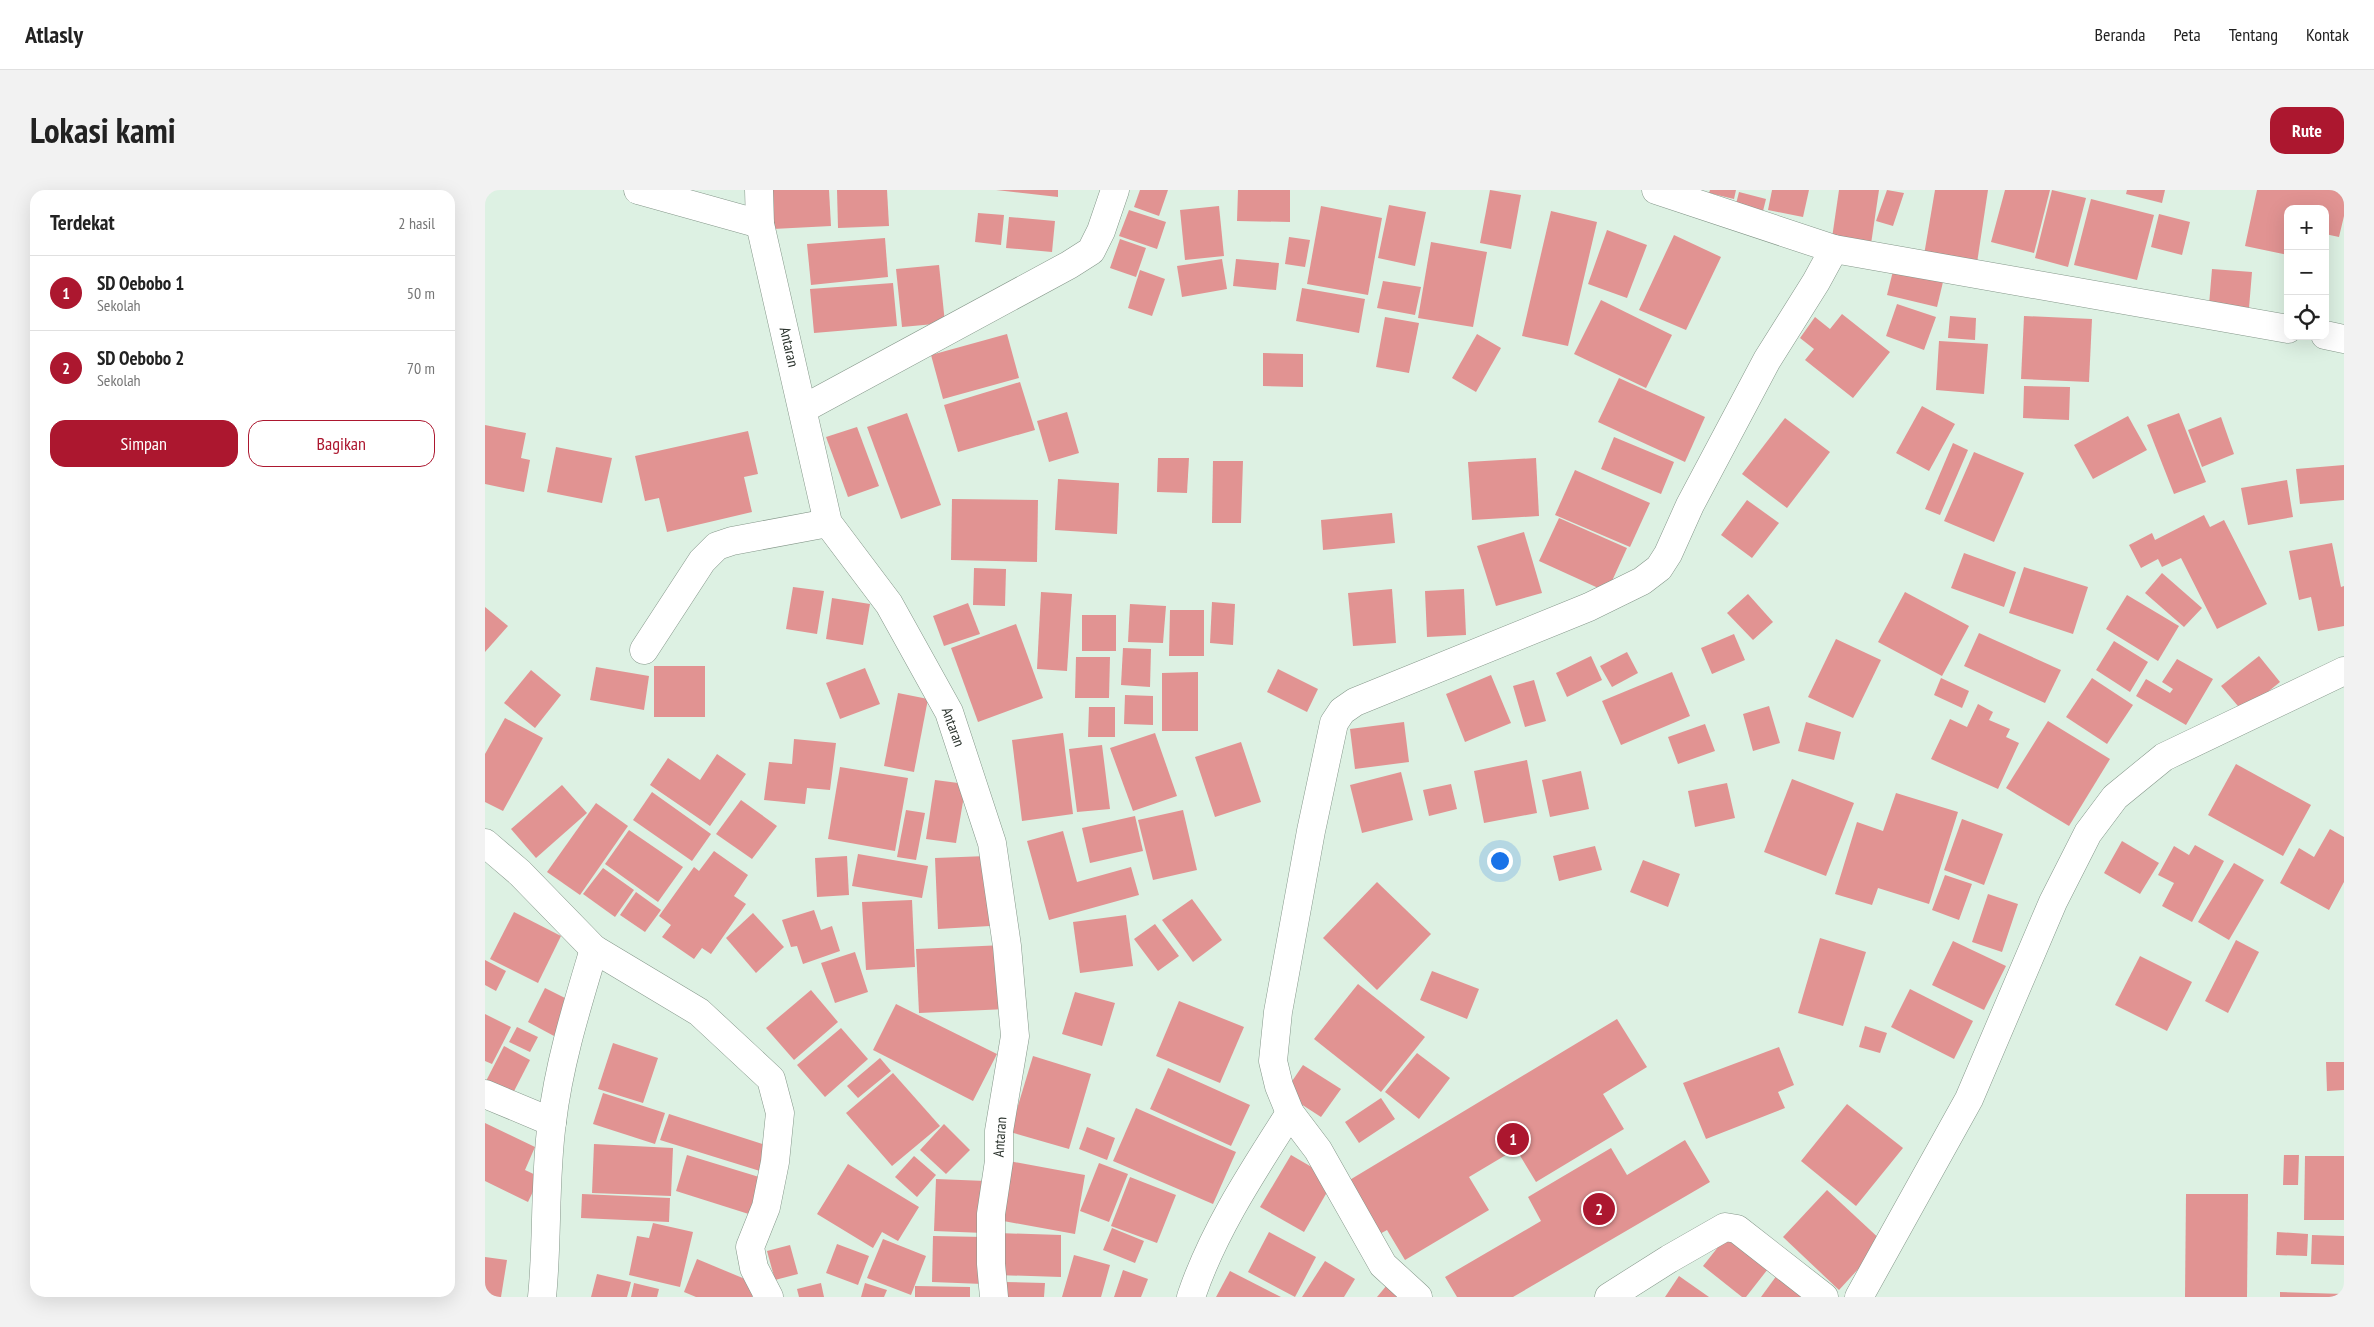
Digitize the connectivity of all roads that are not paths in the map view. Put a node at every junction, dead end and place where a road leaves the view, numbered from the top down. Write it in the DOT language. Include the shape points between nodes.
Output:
graph roads {
  1 [pos="638,190"];
  2 [pos="759,190"];
  3 [pos="1115,190"];
  4 [pos="1656,190"];
  5 [pos="760,224"];
  6 [pos="1834,249"];
  7 [pos="2284,328"];
  8 [pos="2329,336"];
  9 [pos="2344,339"];
  10 [pos="803,409"];
  11 [pos="829,523"];
  12 [pos="644,650"];
  13 [pos="2344,671"];
  14 [pos="485,843"];
  15 [pos="594,949"];
  16 [pos="485,1094"];
  17 [pos="1291,1113"];
  18 [pos="552,1122"];
  19 [pos="542,1297"];
  20 [pos="769,1297"];
  21 [pos="994,1297"];
  22 [pos="1191,1297"];
  23 [pos="1418,1297"];
  24 [pos="1609,1297"];
  25 [pos="1825,1297"];
  26 [pos="1859,1297"];
  1 -- 5 [label="street"];
  2 -- 5 [label="street, Antaran"];
  3 -- 10 [label="street" via="1091,251"];
  4 -- 6 [label="street"];
  5 -- 10 [label="street, Antaran"];
  6 -- 7 [label="street"];
  6 -- 17 [label="street" via="1767,360 1659,568 1643,581 1589,607 1355,702 1342,711 1334,724 1311,831 1278,1012 1273,1061 1279,1086"];
  8 -- 9 [label="street"];
  10 -- 11 [label="street, Antaran"];
  11 -- 12 [label="street" via="717,546 702,561"];
  11 -- 21 [label="street, Antaran" via="889,604 949,712 992,843 1007,946 1015,1036 999,1131 999,1161 991,1214"];
  13 -- 26 [label="street" via="2164,758 2115,797 2088,833 2053,902 1969,1099"];
  14 -- 15 [label="street" via="520,873"];
  15 -- 18 [label="street" via="571,1028"];
  15 -- 20 [label="street" via="699,1012 771,1079 780,1114 775,1162 766,1207 750,1247 754,1268"];
  16 -- 18 [label="street"];
  17 -- 22 [label="street" via="1253,1171 1201,1269"];
  17 -- 23 [label="street" via="1318,1150 1383,1265"];
  18 -- 19 [label="street"];
  24 -- 25 [label="street" via="1725,1227 1737,1229"];
}
